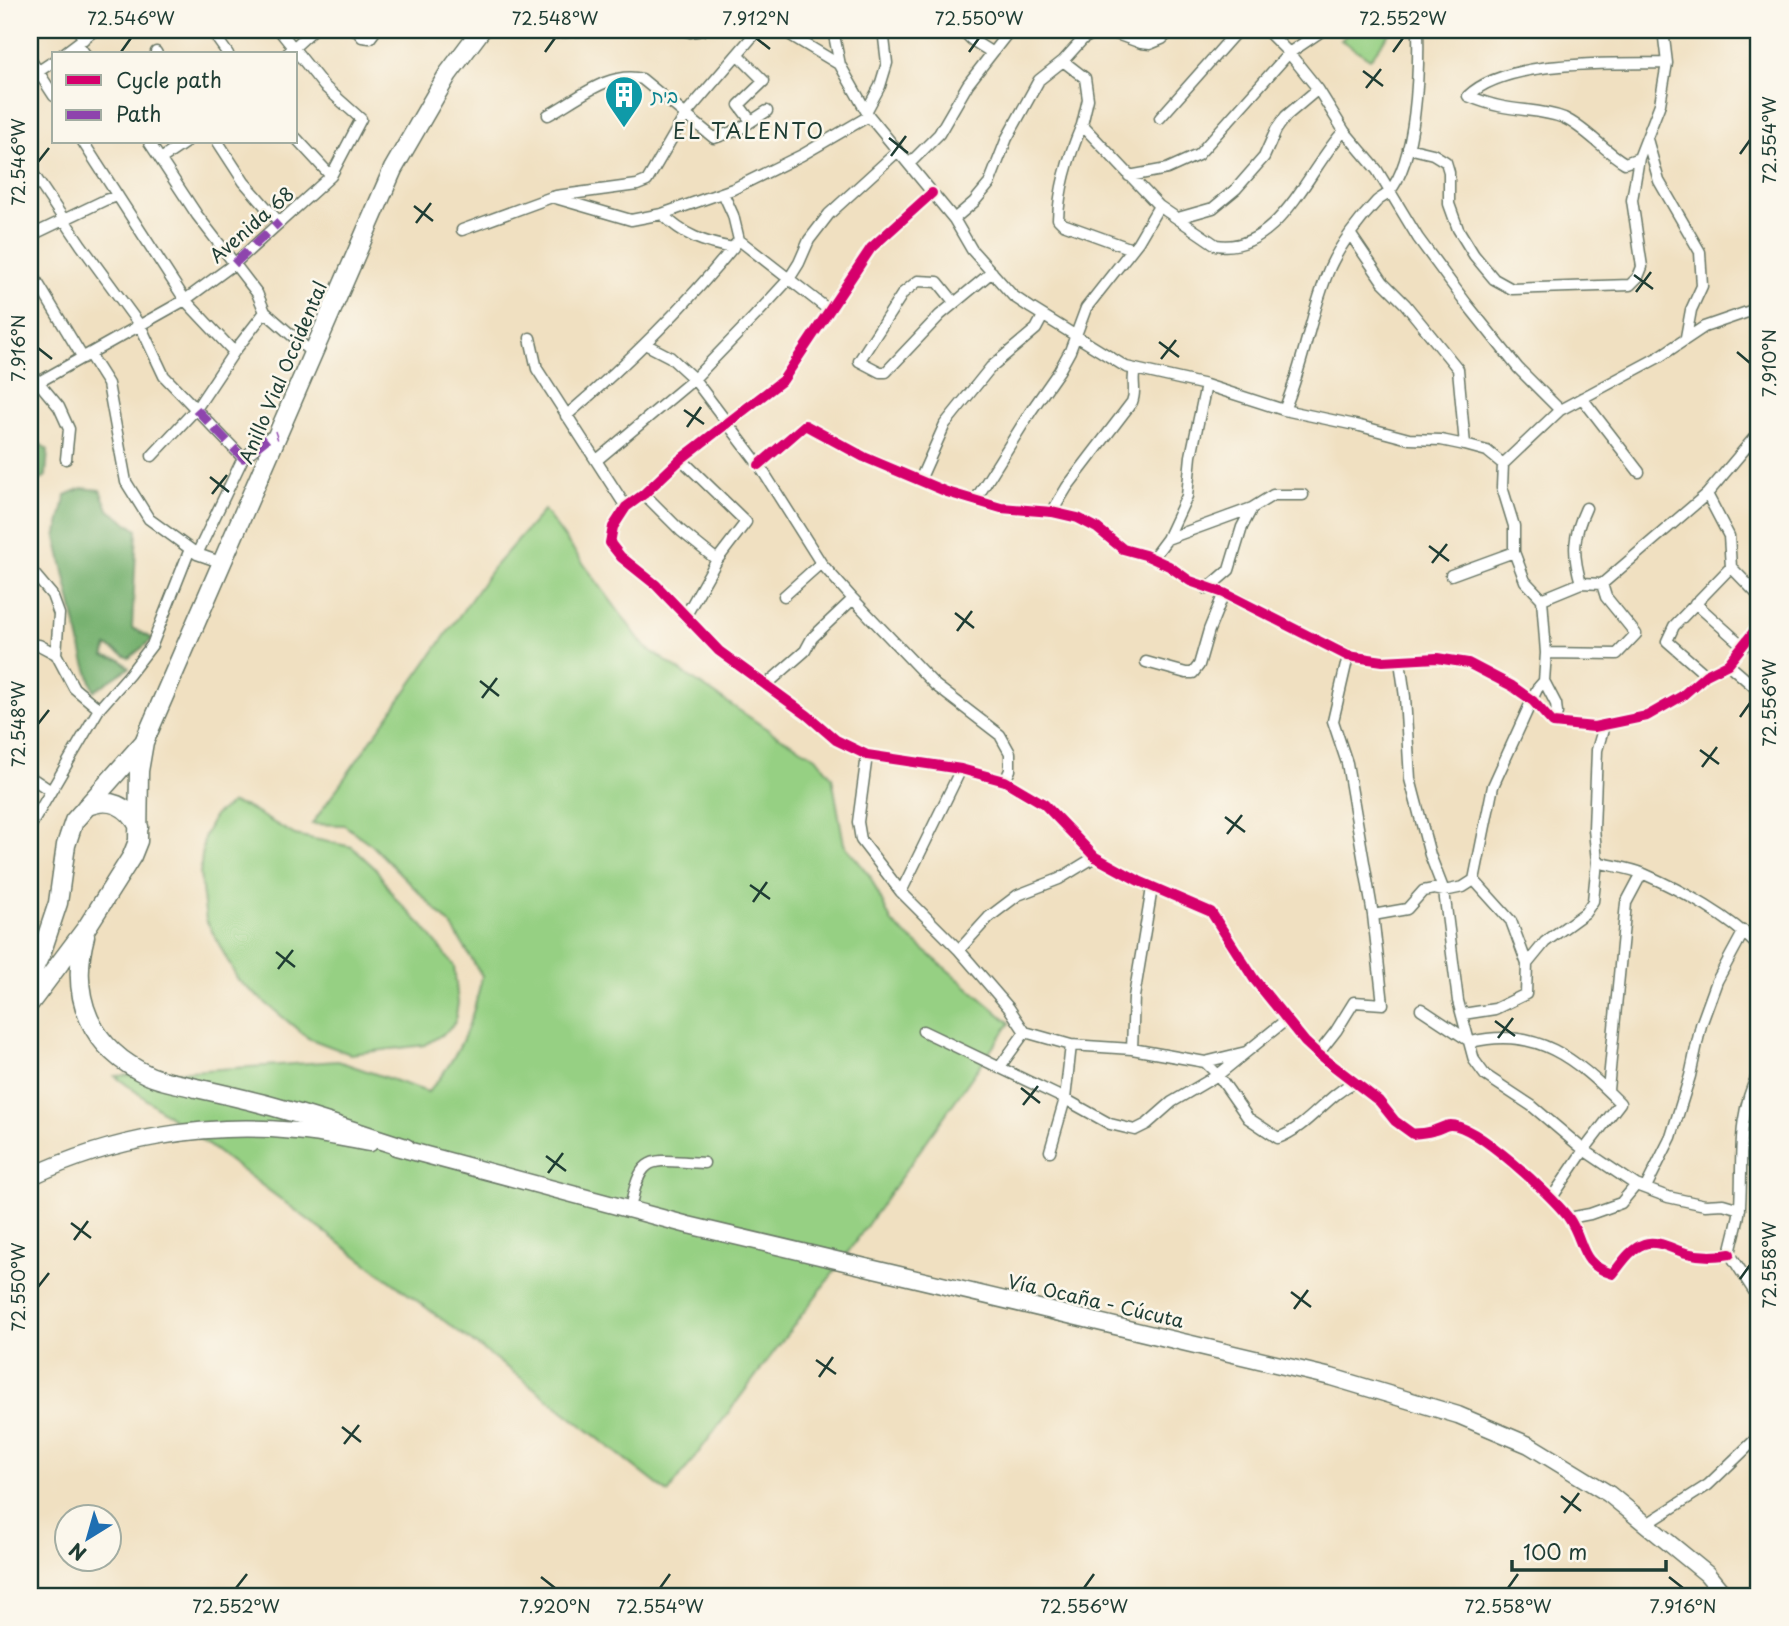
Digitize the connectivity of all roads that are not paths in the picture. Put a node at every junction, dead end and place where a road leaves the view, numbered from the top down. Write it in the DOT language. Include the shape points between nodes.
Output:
graph roads {
  1 [pos="78,30"];
  2 [pos="95,30"];
  3 [pos="211,30"];
  4 [pos="279,30"];
  5 [pos="313,30"];
  6 [pos="356,30"];
  7 [pos="376,30"];
  8 [pos="548,30"];
  9 [pos="587,30"];
  10 [pos="682,30"];
  11 [pos="703,30"];
  12 [pos="758,30"];
  13 [pos="782,30"];
  14 [pos="833,30"];
  15 [pos="883,30"];
  16 [pos="962,30"];
  17 [pos="1010,30"];
  18 [pos="1172,30"];
  19 [pos="1238,30"];
  20 [pos="1266,30"];
  21 [pos="1323,30"];
  22 [pos="1418,30"];
  23 [pos="1663,30"];
  24 [pos="473,32"];
  25 [pos="81,42"];
  26 [pos="66,52"];
  27 [pos="84,52"];
  28 [pos="227,52"];
  29 [pos="290,52"];
  30 [pos="992,52"];
  31 [pos="1289,53"];
  32 [pos="738,55"];
  33 [pos="30,59"];
  34 [pos="298,60"];
  35 [pos="1063,61"];
  36 [pos="52,62"];
  37 [pos="1667,63"];
  38 [pos="840,65"];
  39 [pos="34,74"];
  40 [pos="1318,89"];
  41 [pos="52,94"];
  42 [pos="767,111"];
  43 [pos="868,113"];
  44 [pos="686,114"];
  45 [pos="548,115"];
  46 [pos="1160,118"];
  47 [pos="751,121"];
  48 [pos="1082,125"];
  49 [pos="1345,131"];
  50 [pos="1647,138"];
  51 [pos="298,140"];
  52 [pos="84,144"];
  53 [pos="150,144"];
  54 [pos="183,144"];
  55 [pos="219,144"];
  56 [pos="1408,148"];
  57 [pos="898,151"];
  58 [pos="1639,158"];
  59 [pos="161,159"];
  60 [pos="909,164"];
  61 [pos="30,169"];
  62 [pos="331,176"];
  63 [pos="1129,176"];
  64 [pos="1390,192"];
  65 [pos="723,193"];
  66 [pos="932,193"];
  67 [pos="118,196"];
  68 [pos="552,197"];
  69 [pos="1160,206"];
  70 [pos="662,214"];
  71 [pos="1178,218"];
  72 [pos="63,219"];
  73 [pos="954,219"];
  74 [pos="279,222"];
  75 [pos="462,230"];
  76 [pos="1351,235"];
  77 [pos="30,236"];
  78 [pos="736,244"];
  79 [pos="1132,249"];
  80 [pos="234,264"];
  81 [pos="30,270"];
  82 [pos="992,272"];
  83 [pos="789,279"];
  84 [pos="185,300"];
  85 [pos="954,302"];
  86 [pos="1759,308"];
  87 [pos="830,311"];
  88 [pos="265,313"];
  89 [pos="1043,316"];
  90 [pos="141,327"];
  91 [pos="1076,335"];
  92 [pos="1686,337"];
  93 [pos="530,338"];
  94 [pos="645,344"];
  95 [pos="234,352"];
  96 [pos="312,353"];
  97 [pos="86,356"];
  98 [pos="1135,369"];
  99 [pos="30,372"];
  100 [pos="694,379"];
  101 [pos="33,384"];
  102 [pos="1206,385"];
  103 [pos="1582,398"];
  104 [pos="195,409"];
  105 [pos="1284,410"];
  106 [pos="1560,410"];
  107 [pos="566,416"];
  108 [pos="727,421"];
  109 [pos="1759,432"];
  110 [pos="277,435"];
  111 [pos="1465,445"];
  112 [pos="152,456"];
  113 [pos="243,458"];
  114 [pos="681,458"];
  115 [pos="66,459"];
  116 [pos="597,460"];
  117 [pos="1503,464"];
  118 [pos="759,465"];
  119 [pos="1639,472"];
  120 [pos="920,480"];
  121 [pos="644,494"];
  122 [pos="1707,494"];
  123 [pos="1303,495"];
  124 [pos="976,499"];
  125 [pos="626,507"];
  126 [pos="1252,508"];
  127 [pos="1586,508"];
  128 [pos="1052,513"];
  129 [pos="1167,539"];
  130 [pos="194,552"];
  131 [pos="1514,552"];
  132 [pos="1152,559"];
  133 [pos="717,560"];
  134 [pos="223,563"];
  135 [pos="821,563"];
  136 [pos="1731,567"];
  137 [pos="30,569"];
  138 [pos="1451,575"];
  139 [pos="1581,583"];
  140 [pos="1602,584"];
  141 [pos="1207,589"];
  142 [pos="1224,593"];
  143 [pos="784,596"];
  144 [pos="1759,596"];
  145 [pos="853,599"];
  146 [pos="1542,599"];
  147 [pos="1695,603"];
  148 [pos="685,617"];
  149 [pos="1759,625"];
  150 [pos="30,645"];
  151 [pos="1744,647"];
  152 [pos="1546,653"];
  153 [pos="56,654"];
  154 [pos="1348,656"];
  155 [pos="1400,661"];
  156 [pos="1146,662"];
  157 [pos="1728,664"];
  158 [pos="1706,676"];
  159 [pos="1544,681"];
  160 [pos="765,684"];
  161 [pos="1759,691"];
  162 [pos="1533,701"];
  163 [pos="99,709"];
  164 [pos="1553,723"];
  165 [pos="1604,726"];
  166 [pos="144,742"];
  167 [pos="867,755"];
  168 [pos="961,769"];
  169 [pos="30,777"];
  170 [pos="1005,781"];
  171 [pos="51,791"];
  172 [pos="83,808"];
  173 [pos="30,827"];
  174 [pos="139,827"];
  175 [pos="1096,857"];
  176 [pos="1597,862"];
  177 [pos="1642,873"];
  178 [pos="1474,880"];
  179 [pos="1152,888"];
  180 [pos="1444,891"];
  181 [pos="901,892"];
  182 [pos="1373,915"];
  183 [pos="87,927"];
  184 [pos="1744,931"];
  185 [pos="1759,947"];
  186 [pos="959,950"];
  187 [pos="1527,964"];
  188 [pos="30,977"];
  189 [pos="30,1003"];
  190 [pos="1421,1009"];
  191 [pos="1463,1014"];
  192 [pos="1286,1020"];
  193 [pos="923,1031"];
  194 [pos="1025,1032"];
  195 [pos="1471,1042"];
  196 [pos="1071,1045"];
  197 [pos="1132,1049"];
  198 [pos="1246,1052"];
  199 [pos="1318,1054"];
  200 [pos="1205,1062"];
  201 [pos="999,1068"];
  202 [pos="1759,1072"];
  203 [pos="1218,1075"];
  204 [pos="1355,1082"];
  205 [pos="1608,1090"];
  206 [pos="1065,1099"];
  207 [pos="406,1148"];
  208 [pos="1584,1150"];
  209 [pos="1050,1151"];
  210 [pos="704,1163"];
  211 [pos="30,1177"];
  212 [pos="1641,1186"];
  213 [pos="1551,1199"];
  214 [pos="1740,1209"];
  215 [pos="630,1210"];
  216 [pos="1569,1218"];
  217 [pos="1730,1254"];
  218 [pos="1759,1299"];
  219 [pos="1759,1436"];
  220 [pos="1647,1524"];
  221 [pos="1725,1596"];
  1 -- 25 [label="street"];
  2 -- 25 [label="street"];
  3 -- 28 [label="street"];
  4 -- 29 [label="street, Avenida 68"];
  5 -- 29 [label="street"];
  6 -- 7 [label="street" via="370,38"];
  8 -- 9 [label="street"];
  10 -- 11 [label="street"];
  12 -- 32 [label="street"];
  13 -- 38 [label="street"];
  14 -- 38 [label="street"];
  15 -- 43 [label="street" via="887,63"];
  16 -- 30 [label="street"];
  17 -- 30 [label="street"];
  18 -- 35 [label="street" via="1150,44 1097,31 1083,38"];
  19 -- 46 [label="street"];
  20 -- 31 [label="street"];
  21 -- 31 [label="street"];
  22 -- 56 [label="street" via="1419,82"];
  23 -- 37 [label="street"];
  24 -- 96 [label="highway, Anillo Vial Occidental" via="393,169"];
  25 -- 26 [label="street"];
  25 -- 27 [label="street"];
  30 -- 60 [label="street" via="939,134"];
  31 -- 40 [label="street"];
  31 -- 63 [label="street" via="1198,155 1167,169"];
  32 -- 44 [label="street"];
  32 -- 47 [label="street" via="764,81 739,105"];
  33 -- 39 [label="street"];
  34 -- 62 [label="street, Avenida 68" via="361,119"];
  35 -- 48 [label="street" via="1085,78 1088,99"];
  35 -- 73 [label="street" via="1039,80 989,184"];
  36 -- 39 [label="street"];
  37 -- 50 [label="street" via="1660,104"];
  37 -- 58 [label="street" via="1540,69 1507,75 1477,87 1468,96 1562,117 1625,163"];
  38 -- 43 [label="street"];
  39 -- 41 [label="street"];
  40 -- 49 [label="street"];
  40 -- 71 [label="street" via="1286,116 1264,157 1236,189 1213,208"];
  42 -- 47 [label="street"];
  43 -- 57 [label="street"];
  43 -- 65 [label="street" via="802,155"];
  44 -- 45 [label="street" via="642,79 630,75 612,79"];
  44 -- 47 [label="street" via="714,138"];
  44 -- 68 [label="street" via="647,181"];
  48 -- 63 [label="street"];
  48 -- 79 [label="street" via="1058,219"];
  49 -- 64 [label="street"];
  49 -- 71 [label="street" via="1331,144 1282,216 1249,239 1216,245"];
  50 -- 58 [label="street"];
  50 -- 92 [label="street" via="1659,181 1700,252 1702,286"];
  51 -- 62 [label="street"];
  52 -- 67 [label="street"];
  53 -- 59 [label="street"];
  54 -- 59 [label="street"];
  55 -- 74 [label="street"];
  56 -- 58 [label="street" via="1446,162 1449,204 1458,229 1494,279 1512,289 1630,285 1638,277 1642,267 1632,200"];
  56 -- 64 [label="street"];
  57 -- 60 [label="street"];
  57 -- 83 [label="street" via="829,214"];
  59 -- 80 [label="street"];
  60 -- 66 [label="street"];
  61 -- 72 [label="street"];
  62 -- 74 [label="street, Avenida 68"];
  63 -- 69 [label="street"];
  64 -- 76 [label="street" via="1378,200"];
  64 -- 106 [label="street" via="1466,303 1518,368"];
  65 -- 70 [label="street"];
  65 -- 78 [label="street" via="733,215"];
  66 -- 73 [label="street"];
  66 -- 87 [label="street" via="871,248"];
  67 -- 72 [label="street"];
  67 -- 84 [label="street"];
  68 -- 70 [label="street" via="631,220"];
  68 -- 75 [label="street"];
  69 -- 71 [label="street"];
  69 -- 79 [label="street"];
  70 -- 78 [label="street" via="677,229 700,241"];
  72 -- 77 [label="street"];
  72 -- 90 [label="street"];
  73 -- 82 [label="street"];
  74 -- 80 [label="street, Avenida 68"];
  76 -- 105 [label="street" via="1322,289"];
  76 -- 111 [label="street" via="1383,282 1458,369"];
  78 -- 83 [label="street"];
  78 -- 94 [label="street"];
  79 -- 91 [label="street" via="1086,308"];
  80 -- 84 [label="street, Avenida 68"];
  80 -- 88 [label="street" via="257,293"];
  81 -- 97 [label="street"];
  82 -- 85 [label="street"];
  82 -- 89 [label="street" via="1013,296"];
  83 -- 87 [label="street"];
  83 -- 100 [label="street"];
  84 -- 90 [label="street, Avenida 68"];
  84 -- 95 [label="street"];
  85 -- 85 [label="street" via="886,372 859,361 903,293 918,281 938,282"];
  86 -- 92 [label="street"];
  87 -- 108 [label="street" via="783,380"];
  88 -- 95 [label="street"];
  88 -- 96 [label="street"];
  89 -- 91 [label="street"];
  89 -- 120 [label="street" via="1036,329 991,367 945,424"];
  90 -- 97 [label="street, Avenida 68"];
  90 -- 104 [label="street" via="164,376"];
  91 -- 98 [label="street"];
  91 -- 124 [label="street" via="1059,371"];
  92 -- 103 [label="street" via="1659,357"];
  93 -- 107 [label="street" via="537,369"];
  94 -- 100 [label="street" via="670,356"];
  94 -- 107 [label="street"];
  95 -- 104 [label="street"];
  96 -- 110 [label="highway, Anillo Vial Occidental"];
  97 -- 101 [label="street, Avenida 68"];
  97 -- 130 [label="street" via="108,384 126,482 149,519"];
  98 -- 102 [label="street"];
  98 -- 128 [label="street" via="1132,402"];
  99 -- 101 [label="street"];
  100 -- 108 [label="street"];
  100 -- 116 [label="street"];
  101 -- 115 [label="street" via="48,391 69,429"];
  102 -- 105 [label="street"];
  102 -- 129 [label="street" via="1187,496"];
  103 -- 106 [label="street"];
  103 -- 119 [label="street"];
  104 -- 112 [label="street"];
  104 -- 113 [label="street"];
  105 -- 111 [label="street" via="1409,439"];
  106 -- 117 [label="street"];
  107 -- 116 [label="street"];
  108 -- 114 [label="street"];
  108 -- 118 [label="street"];
  109 -- 122 [label="street"];
  110 -- 113 [label="street"];
  110 -- 134 [label="highway, Anillo Vial Occidental"];
  111 -- 117 [label="street" via="1487,451"];
  113 -- 130 [label="street"];
  114 -- 121 [label="street"];
  114 -- 133 [label="street" via="746,522"];
  116 -- 125 [label="street"];
  117 -- 131 [label="street" via="1502,487 1514,526"];
  118 -- 120 [label="street" via="805,425"];
  118 -- 135 [label="street"];
  120 -- 124 [label="street"];
  121 -- 125 [label="street"];
  121 -- 133 [label="street"];
  122 -- 136 [label="street" via="1729,536"];
  122 -- 140 [label="street"];
  123 -- 126 [label="street" via="1273,495"];
  124 -- 128 [label="street" via="1001,508"];
  125 -- 148 [label="street" via="613,527 610,543"];
  126 -- 129 [label="street"];
  126 -- 141 [label="street" via="1228,570"];
  127 -- 139 [label="street" via="1573,556"];
  128 -- 132 [label="street" via="1078,518 1124,549"];
  129 -- 132 [label="street"];
  130 -- 134 [label="street"];
  130 -- 163 [label="street" via="152,645"];
  131 -- 138 [label="street"];
  131 -- 146 [label="street" via="1525,581"];
  132 -- 141 [label="street"];
  133 -- 148 [label="street"];
  134 -- 166 [label="highway, Anillo Vial Occidental"];
  135 -- 143 [label="street"];
  135 -- 145 [label="street"];
  136 -- 144 [label="street"];
  136 -- 147 [label="street"];
  137 -- 153 [label="street" via="52,595 59,614"];
  139 -- 140 [label="street"];
  139 -- 146 [label="street"];
  140 -- 152 [label="street" via="1606,597 1636,634 1617,654"];
  141 -- 142 [label="street"];
  142 -- 154 [label="street"];
  142 -- 156 [label="street" via="1193,673"];
  145 -- 160 [label="street" via="812,638 805,651"];
  145 -- 170 [label="street" via="935,685 1000,735 1010,753"];
  146 -- 152 [label="street"];
  147 -- 151 [label="street"];
  147 -- 158 [label="street" via="1674,626 1668,641"];
  148 -- 160 [label="street" via="719,651"];
  149 -- 151 [label="street"];
  150 -- 153 [label="street"];
  151 -- 157 [label="street"];
  152 -- 159 [label="street"];
  153 -- 163 [label="street" via="74,688"];
  154 -- 155 [label="street"];
  154 -- 182 [label="street" via="1333,721 1347,763"];
  155 -- 162 [label="street" via="1468,663"];
  155 -- 180 [label="street" via="1409,779"];
  157 -- 158 [label="street"];
  157 -- 161 [label="street"];
  158 -- 165 [label="street" via="1647,716"];
  159 -- 162 [label="street"];
  159 -- 164 [label="street" via="1556,704"];
  160 -- 167 [label="street" via="836,740"];
  162 -- 164 [label="street"];
  162 -- 178 [label="street" via="1493,786"];
  163 -- 171 [label="street"];
  164 -- 165 [label="street"];
  165 -- 176 [label="street" via="1597,750"];
  166 -- 172 [label="highway, Anillo Vial Occidental"];
  166 -- 174 [label="highway, Anillo Vial Occidental"];
  167 -- 168 [label="street"];
  167 -- 181 [label="street" via="858,822 861,839"];
  168 -- 170 [label="street"];
  168 -- 181 [label="street"];
  169 -- 171 [label="street"];
  170 -- 175 [label="street" via="1044,804"];
  171 -- 173 [label="street"];
  172 -- 174 [label="highway" via="93,803 116,804"];
  172 -- 188 [label="highway, Anillo Vial Occidental" via="70,831 58,903"];
  174 -- 183 [label="highway, Anillo Vial Occidental" via="132,856"];
  175 -- 179 [label="street"];
  175 -- 186 [label="street" via="1059,879 1018,895 989,917"];
  176 -- 177 [label="street"];
  176 -- 187 [label="street" via="1593,901 1585,913 1545,942"];
  177 -- 184 [label="street"];
  177 -- 205 [label="street" via="1626,903"];
  178 -- 180 [label="street"];
  178 -- 187 [label="street" via="1511,921"];
  179 -- 192 [label="street" via="1211,912"];
  179 -- 197 [label="street" via="1134,997"];
  180 -- 182 [label="street" via="1423,891 1407,909"];
  180 -- 191 [label="street"];
  181 -- 186 [label="street"];
  182 -- 199 [label="street" via="1383,1004 1354,1002"];
  183 -- 189 [label="highway, Anillo Vial Occidental"];
  183 -- 207 [label="highway" via="79,960 84,1008 102,1040 128,1065 152,1077 286,1110"];
  184 -- 185 [label="street"];
  184 -- 212 [label="street" via="1717,981 1701,1025 1671,1137"];
  186 -- 194 [label="street"];
  187 -- 191 [label="street" via="1526,994 1496,1009"];
  190 -- 195 [label="street"];
  191 -- 195 [label="street"];
  192 -- 198 [label="street"];
  192 -- 199 [label="street"];
  193 -- 201 [label="street"];
  194 -- 196 [label="street"];
  194 -- 201 [label="street"];
  195 -- 205 [label="street" via="1512,1039 1556,1049"];
  195 -- 208 [label="street" via="1474,1060 1485,1075 1532,1106"];
  196 -- 197 [label="street"];
  196 -- 206 [label="street"];
  197 -- 200 [label="street"];
  198 -- 200 [label="street"];
  198 -- 203 [label="street"];
  199 -- 204 [label="street"];
  200 -- 203 [label="street"];
  201 -- 206 [label="street"];
  202 -- 214 [label="street" via="1743,1114"];
  203 -- 204 [label="street" via="1248,1118 1278,1138"];
  203 -- 206 [label="street" via="1135,1130 1110,1124"];
  204 -- 213 [label="street" via="1413,1134 1448,1124 1464,1127 1522,1170"];
  205 -- 208 [label="street" via="1620,1102"];
  206 -- 209 [label="street"];
  207 -- 211 [label="main road, Vía Ocaña - Cúcuta" via="295,1130 227,1129 178,1133 113,1147"];
  207 -- 215 [label="main road, Vía Ocaña - Cúcuta"];
  208 -- 212 [label="street"];
  208 -- 213 [label="street"];
  210 -- 215 [label="street" via="653,1161 636,1179"];
  212 -- 214 [label="street" via="1668,1197"];
  212 -- 216 [label="street" via="1621,1203"];
  213 -- 216 [label="street"];
  214 -- 217 [label="street"];
  215 -- 220 [label="main road, Vía Ocaña - Cúcuta" via="1331,1377 1458,1415 1529,1445 1609,1494"];
  216 -- 217 [label="street" via="1589,1261 1613,1274 1645,1243 1711,1257"];
  217 -- 218 [label="street"];
  219 -- 220 [label="street" via="1708,1485"];
  220 -- 221 [label="main road, Vía Ocaña - Cúcuta" via="1707,1574"];
}
